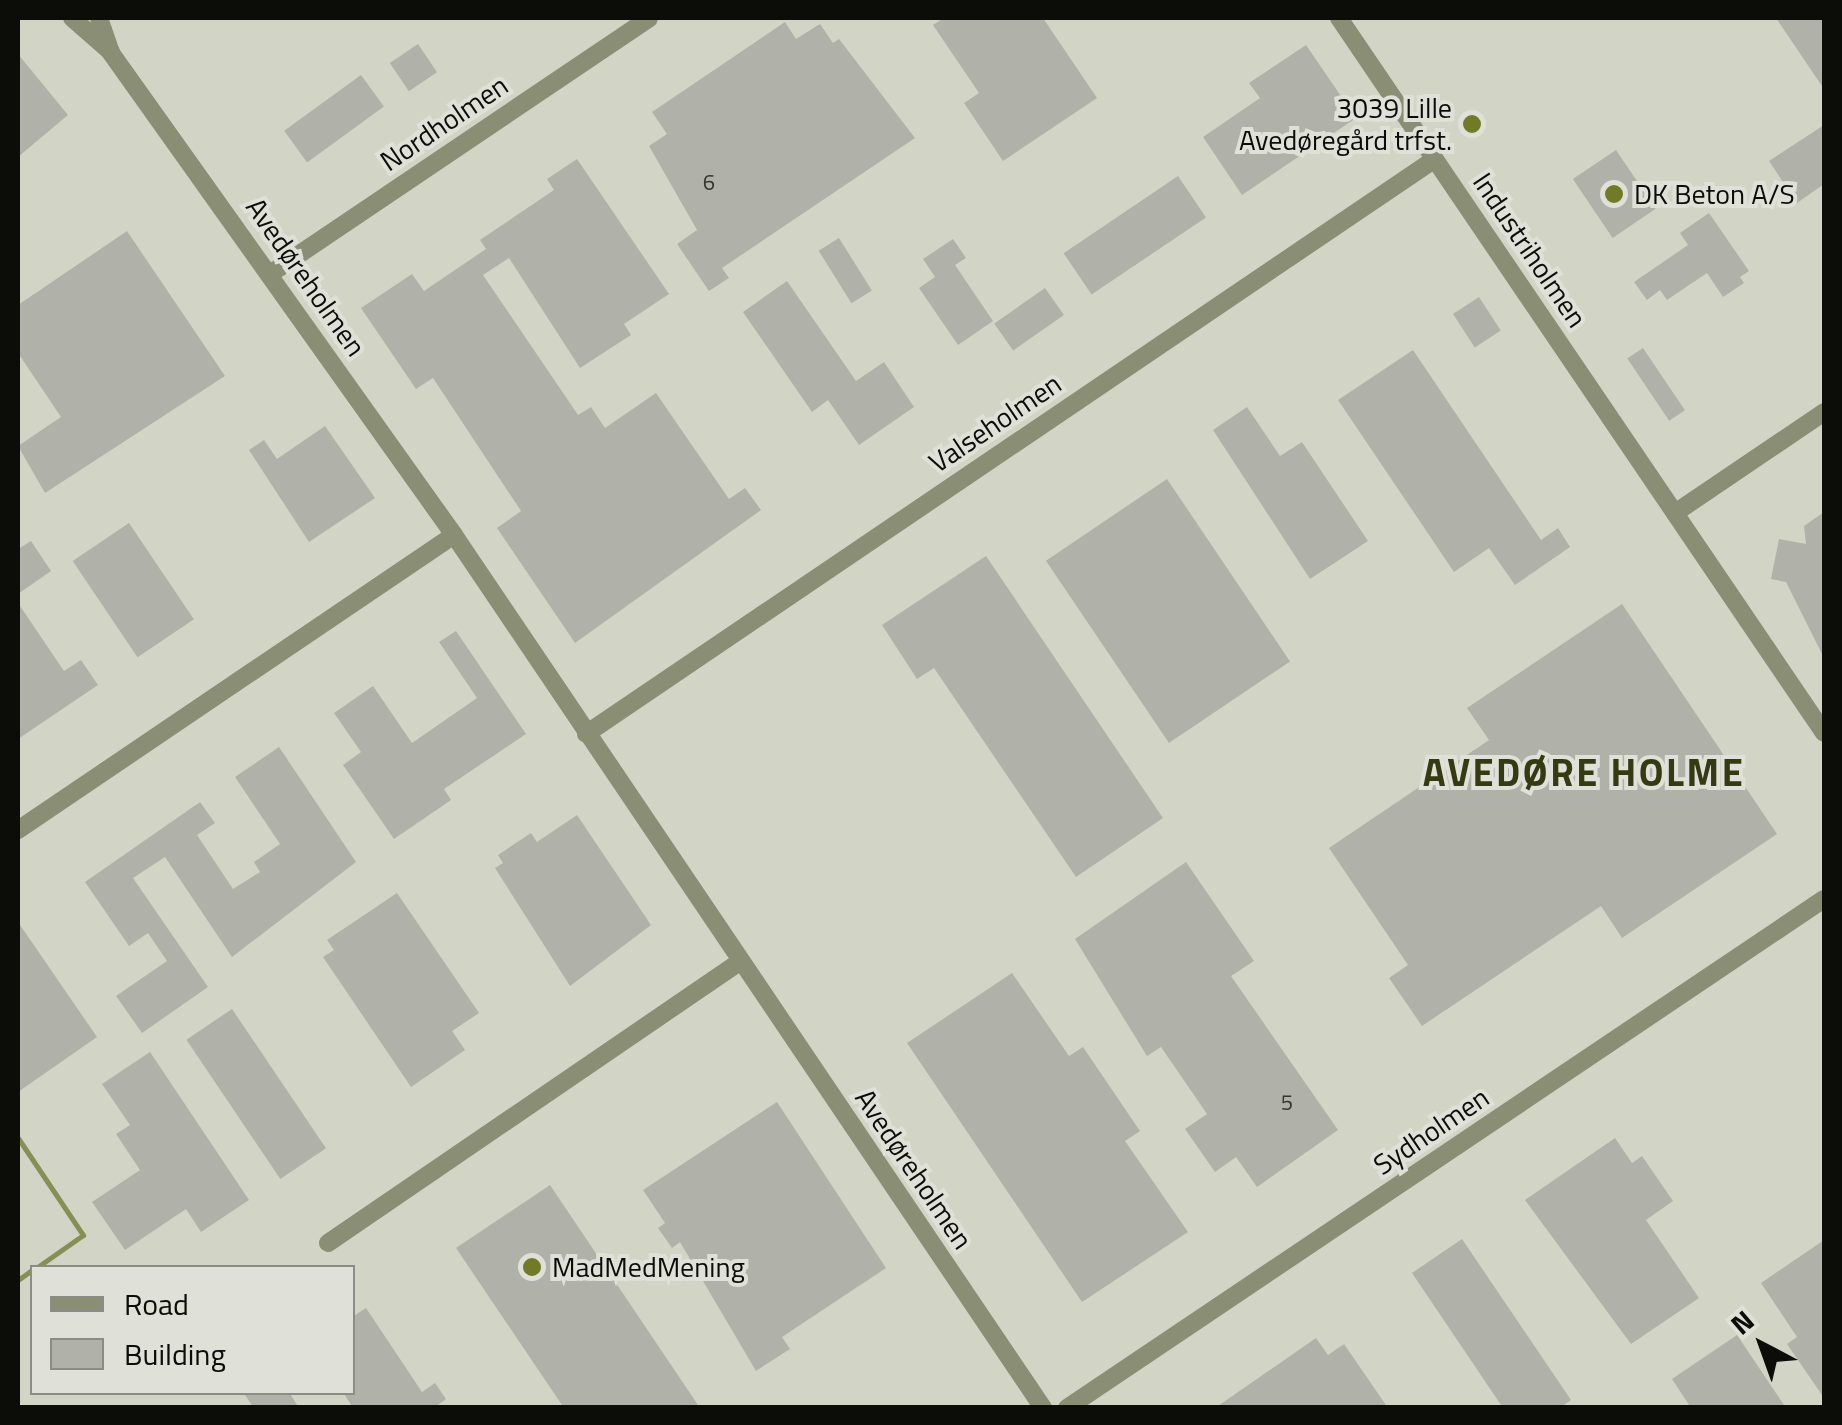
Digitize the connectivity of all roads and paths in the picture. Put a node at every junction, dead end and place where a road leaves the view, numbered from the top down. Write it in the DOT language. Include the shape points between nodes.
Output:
graph roads {
  1 [pos="72,18"];
  2 [pos="99,18"];
  3 [pos="649,18"];
  4 [pos="1339,18"];
  5 [pos="111,52"];
  6 [pos="1435,158"];
  7 [pos="270,274"];
  8 [pos="1824,412"];
  9 [pos="1675,513"];
  10 [pos="454,535"];
  11 [pos="1824,733"];
  12 [pos="586,734"];
  13 [pos="18,830"];
  14 [pos="1824,899"];
  15 [pos="740,961"];
  16 [pos="328,1243"];
  17 [pos="1044,1408"];
  18 [pos="1067,1408"];
  1 -- 5 [label="street, Avedøreholmen"];
  2 -- 5 [label="street, Avedøreholmen"];
  3 -- 7 [label="street, Nordholmen"];
  4 -- 6 [label="street, Industriholmen"];
  5 -- 7 [label="street, Avedøreholmen"];
  6 -- 9 [label="street, Industriholmen"];
  6 -- 12 [label="street, Valseholmen"];
  7 -- 10 [label="street, Avedøreholmen"];
  8 -- 9 [label="street"];
  9 -- 11 [label="street, Industriholmen"];
  10 -- 12 [label="street, Avedøreholmen"];
  10 -- 13 [label="street"];
  12 -- 15 [label="street, Avedøreholmen"];
  14 -- 18 [label="street, Sydholmen"];
  15 -- 16 [label="street"];
  15 -- 17 [label="street, Avedøreholmen"];
}
